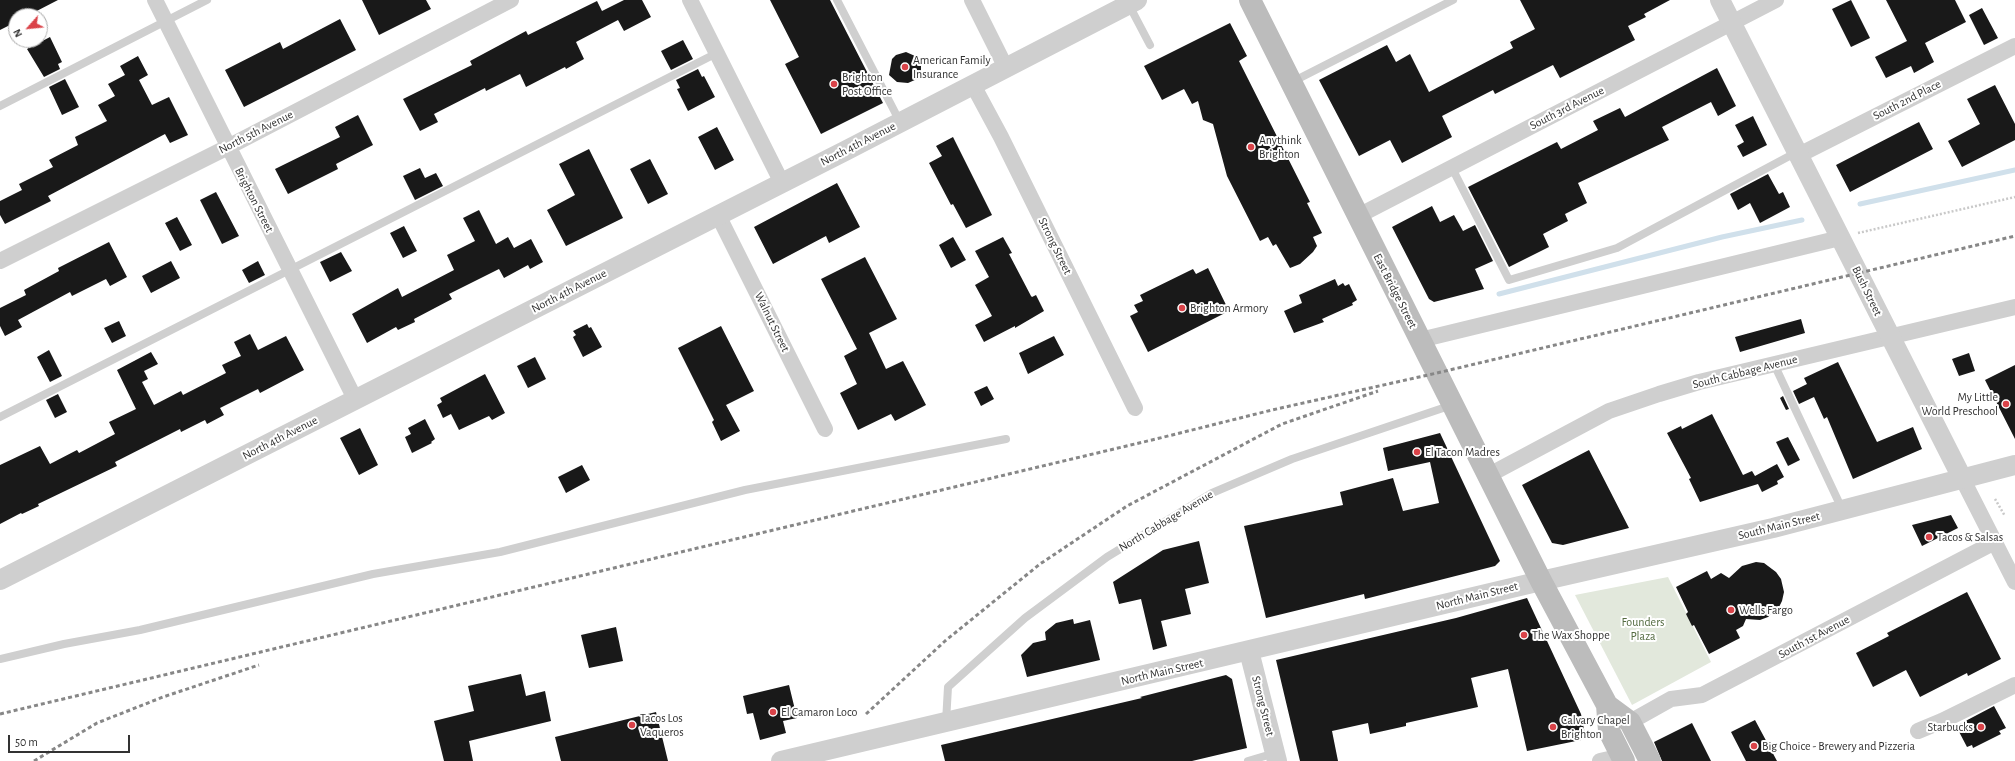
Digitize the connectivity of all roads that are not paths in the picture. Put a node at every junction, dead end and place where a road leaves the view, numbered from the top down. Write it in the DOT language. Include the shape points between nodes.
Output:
graph roads {
  1 [pos="155,0"];
  2 [pos="208,0"];
  3 [pos="511,0"];
  4 [pos="690,0"];
  5 [pos="837,0"];
  6 [pos="972,0"];
  7 [pos="1250,0"];
  8 [pos="1453,0"];
  9 [pos="1720,0"];
  10 [pos="1776,0"];
  11 [pos="1133,2"];
  12 [pos="165,22"];
  13 [pos="1732,23"];
  14 [pos="1150,45"];
  15 [pos="2015,46"];
  16 [pos="717,53"];
  17 [pos="1006,68"];
  18 [pos="1292,82"];
  19 [pos="973,85"];
  20 [pos="0,106"];
  21 [pos="900,122"];
  22 [pos="228,147"];
  23 [pos="1798,154"];
  24 [pos="1452,168"];
  25 [pos="782,183"];
  26 [pos="718,215"];
  27 [pos="1358,216"];
  28 [pos="1840,238"];
  29 [pos="0,261"];
  30 [pos="290,270"];
  31 [pos="2015,307"];
  32 [pos="1890,337"];
  33 [pos="1420,340"];
  34 [pos="1774,364"];
  35 [pos="355,400"];
  36 [pos="1453,405"];
  37 [pos="1135,408"];
  38 [pos="0,417"];
  39 [pos="825,429"];
  40 [pos="1006,439"];
  41 [pos="2015,464"];
  42 [pos="1489,475"];
  43 [pos="1962,478"];
  44 [pos="1842,510"];
  45 [pos="1996,542"];
  46 [pos="0,580"];
  47 [pos="1541,581"];
  48 [pos="2015,582"];
  49 [pos="1249,651"];
  50 [pos="0,659"];
  51 [pos="2015,685"];
  52 [pos="1607,705"];
  53 [pos="1630,722"];
  54 [pos="946,723"];
  55 [pos="1918,731"];
  56 [pos="1276,757"];
  57 [pos="1623,759"];
  58 [pos="794,760"];
  59 [pos="1249,761"];
  60 [pos="1600,761"];
  61 [pos="1650,761"];
  1 -- 12 [label="street, Brighton Street"];
  2 -- 12 [label="lane"];
  3 -- 22 [label="street, North 5th Avenue"];
  4 -- 16 [label="street"];
  5 -- 21 [label="lane"];
  6 -- 17 [label="street"];
  7 -- 18 [label="main road, East Bridge Street"];
  8 -- 18 [label="lane"];
  9 -- 13 [label="street, Bush Street"];
  10 -- 13 [label="street, South 3rd Avenue"];
  11 -- 14 [label="lane"];
  11 -- 17 [label="street, North 4th Avenue"];
  12 -- 20 [label="lane"];
  12 -- 22 [label="street, Brighton Street"];
  13 -- 23 [label="street, Bush Street"];
  13 -- 24 [label="street, South 3rd Avenue"];
  15 -- 23 [label="street, South 2nd Place"];
  16 -- 25 [label="street"];
  16 -- 30 [label="lane"];
  17 -- 19 [label="street, North 4th Avenue"];
  18 -- 27 [label="main road, East Bridge Street"];
  19 -- 21 [label="street, North 4th Avenue"];
  19 -- 37 [label="street, Strong Street"];
  21 -- 25 [label="street, North 4th Avenue"];
  22 -- 29 [label="street, North 5th Avenue"];
  22 -- 30 [label="street, Brighton Street"];
  23 -- 24 [label="lane" via="1617,248 1509,280"];
  23 -- 28 [label="street, Bush Street"];
  24 -- 27 [label="street, South 3rd Avenue"];
  25 -- 26 [label="street, North 4th Avenue"];
  26 -- 35 [label="street, North 4th Avenue"];
  26 -- 39 [label="street, Walnut Street"];
  27 -- 33 [label="main road, East Bridge Street"];
  28 -- 32 [label="street, Bush Street"];
  28 -- 33 [label="street"];
  30 -- 35 [label="street, Brighton Street"];
  30 -- 38 [label="lane"];
  31 -- 32 [label="street, South Cabbage Avenue"];
  32 -- 34 [label="street, South Cabbage Avenue"];
  32 -- 43 [label="street, Bush Street"];
  33 -- 36 [label="main road, East Bridge Street"];
  34 -- 42 [label="street, South Cabbage Avenue" via="1699,382 1609,411"];
  34 -- 44 [label="lane"];
  35 -- 46 [label="street, North 4th Avenue"];
  36 -- 42 [label="main road, East Bridge Street"];
  36 -- 54 [label="lane, North Cabbage Avenue" via="1292,459 1212,492 1107,557 1025,618 948,687"];
  40 -- 50 [label="lane" via="745,490 500,552 373,574 140,630"];
  41 -- 43 [label="street, South Main Street"];
  42 -- 47 [label="main road, East Bridge Street"];
  43 -- 44 [label="street, South Main Street"];
  43 -- 45 [label="street, Bush Street"];
  44 -- 47 [label="street, South Main Street"];
  45 -- 48 [label="street, Bush Street"];
  45 -- 53 [label="street, South 1st Avenue" via="1702,695 1671,700"];
  47 -- 49 [label="street, North Main Street"];
  47 -- 52 [label="main road, East Bridge Street"];
  49 -- 54 [label="street, North Main Street"];
  49 -- 56 [label="street, Strong Street"];
  51 -- 55 [label="street"];
  52 -- 53 [label="main road"];
  52 -- 57 [label="main road" via="1609,731"];
  53 -- 61 [label="main road"];
  54 -- 58 [label="street, North Main Street"];
  56 -- 59 [label="lane"];
  57 -- 60 [label="street"];
}
